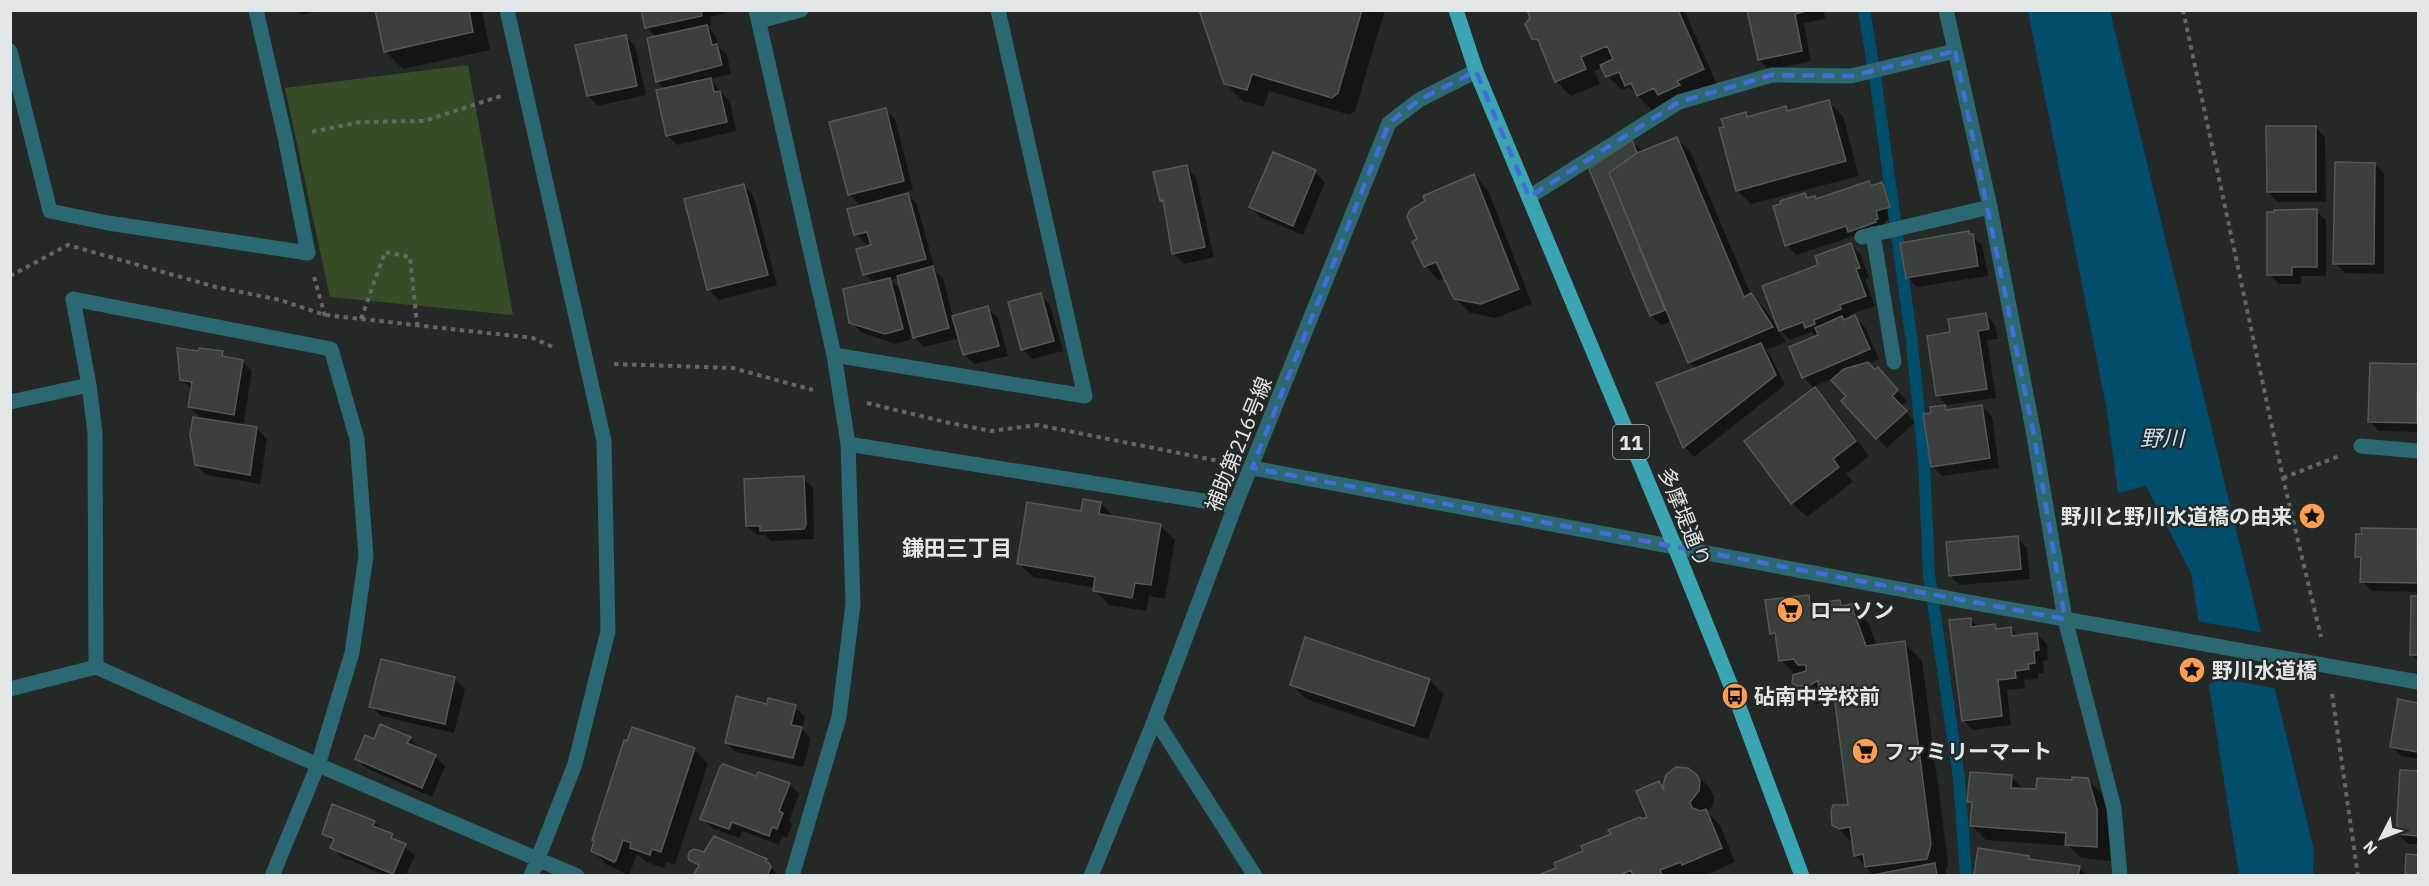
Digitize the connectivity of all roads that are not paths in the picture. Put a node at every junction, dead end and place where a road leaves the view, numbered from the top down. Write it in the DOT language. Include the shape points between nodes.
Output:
graph roads {
  1 [pos="256,10"];
  2 [pos="507,10"];
  3 [pos="801,10"];
  4 [pos="998,10"];
  5 [pos="1456,10"];
  6 [pos="1946,10"];
  7 [pos="757,16"];
  8 [pos="10,51"];
  9 [pos="1955,51"];
  10 [pos="1476,71"];
  11 [pos="1529,198"];
  12 [pos="1990,207"];
  13 [pos="834,355"];
  14 [pos="1894,362"];
  15 [pos="89,385"];
  16 [pos="10,402"];
  17 [pos="848,444"];
  18 [pos="2361,446"];
  19 [pos="2418,451"];
  20 [pos="1252,468"];
  21 [pos="1235,506"];
  22 [pos="1675,547"];
  23 [pos="2065,619"];
  24 [pos="96,667"];
  25 [pos="2418,682"];
  26 [pos="10,689"];
  27 [pos="1155,719"];
  28 [pos="318,765"];
  29 [pos="538,859"];
  30 [pos="272,876"];
  31 [pos="531,876"];
  32 [pos="577,876"];
  33 [pos="792,876"];
  34 [pos="1091,876"];
  35 [pos="1254,876"];
  36 [pos="1802,876"];
  37 [pos="2120,876"];
  1 -- 8 [label="street" via="308,253 50,211"];
  2 -- 29 [label="street" via="604,441 608,631 575,764"];
  3 -- 7 [label="street"];
  4 -- 13 [label="street" via="1085,396"];
  5 -- 10 [label="main road, 多摩堤通り / 11"];
  6 -- 9 [label="street"];
  7 -- 13 [label="street"];
  9 -- 11 [label="street" via="1851,76 1772,75 1678,102"];
  9 -- 12 [label="street"];
  10 -- 11 [label="main road, 多摩堤通り / 11"];
  10 -- 20 [label="street, 補助第216号線" via="1419,100 1389,123"];
  11 -- 22 [label="main road, 多摩堤通り / 11"];
  12 -- 14 [label="street" via="1870,235"];
  12 -- 23 [label="street"];
  13 -- 17 [label="street"];
  15 -- 16 [label="street"];
  15 -- 24 [label="street" via="95,432"];
  15 -- 28 [label="street" via="73,299 331,349 357,438 366,556 352,652"];
  17 -- 21 [label="street"];
  17 -- 33 [label="street" via="854,604 839,717"];
  18 -- 19 [label="street"];
  20 -- 21 [label="street, 補助第216号線"];
  20 -- 22 [label="street"];
  21 -- 27 [label="street, 補助第216号線"];
  22 -- 23 [label="street"];
  22 -- 36 [label="main road, 多摩堤通り / 11"];
  23 -- 25 [label="street"];
  23 -- 37 [label="street" via="2114,808"];
  24 -- 26 [label="street"];
  24 -- 28 [label="street"];
  27 -- 34 [label="street, 補助第216号線"];
  27 -- 35 [label="street"];
  28 -- 29 [label="street"];
  28 -- 30 [label="street"];
  29 -- 31 [label="street"];
  29 -- 32 [label="street"];
}
